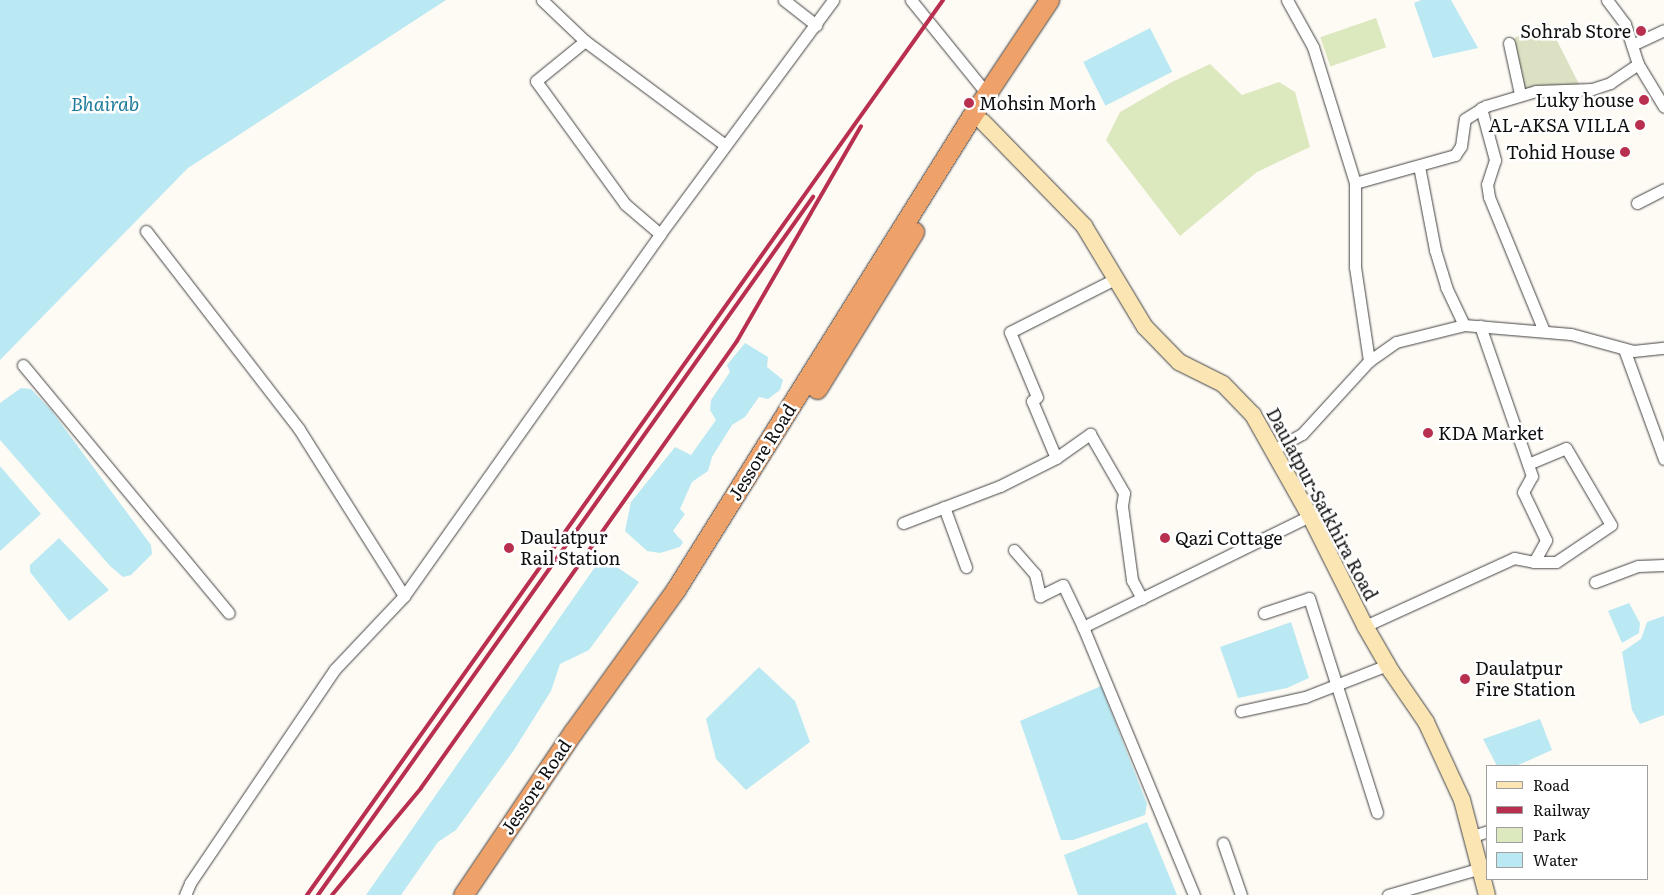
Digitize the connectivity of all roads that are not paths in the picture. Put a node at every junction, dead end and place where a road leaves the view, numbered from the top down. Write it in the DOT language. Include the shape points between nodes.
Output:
graph roads {
  1 [pos="542,0"];
  2 [pos="784,0"];
  3 [pos="833,0"];
  4 [pos="911,0"];
  5 [pos="1049,0"];
  6 [pos="1060,0"];
  7 [pos="1287,0"];
  8 [pos="1607,0"];
  9 [pos="816,25"];
  10 [pos="1664,30"];
  11 [pos="585,41"];
  12 [pos="1509,43"];
  13 [pos="1632,46"];
  14 [pos="1638,64"];
  15 [pos="987,94"];
  16 [pos="1520,94"];
  17 [pos="1664,107"];
  18 [pos="1481,108"];
  19 [pos="983,122"];
  20 [pos="725,146"];
  21 [pos="1419,166"];
  22 [pos="1355,184"];
  23 [pos="1664,189"];
  24 [pos="1637,203"];
  25 [pos="146,231"];
  26 [pos="660,234"];
  27 [pos="1117,278"];
  28 [pos="1464,325"];
  29 [pos="1480,326"];
  30 [pos="1544,332"];
  31 [pos="1664,348"];
  32 [pos="1624,349"];
  33 [pos="1369,361"];
  34 [pos="23,365"];
  35 [pos="1273,450"];
  36 [pos="1056,458"];
  37 [pos="1664,459"];
  38 [pos="1528,464"];
  39 [pos="944,507"];
  40 [pos="1310,516"];
  41 [pos="903,523"];
  42 [pos="1014,550"];
  43 [pos="1534,562"];
  44 [pos="1664,565"];
  45 [pos="966,567"];
  46 [pos="1595,582"];
  47 [pos="404,596"];
  48 [pos="1142,600"];
  49 [pos="229,613"];
  50 [pos="1264,613"];
  51 [pos="1365,626"];
  52 [pos="1083,627"];
  53 [pos="1388,665"];
  54 [pos="1337,685"];
  55 [pos="1241,711"];
  56 [pos="1377,812"];
  57 [pos="1480,833"];
  58 [pos="1223,843"];
  59 [pos="1480,868"];
  60 [pos="185,895"];
  61 [pos="463,895"];
  62 [pos="475,895"];
  63 [pos="1194,895"];
  64 [pos="1241,895"];
  65 [pos="1388,895"];
  66 [pos="1487,895"];
  1 -- 11 [label="street"];
  2 -- 9 [label="street"];
  3 -- 9 [label="street"];
  4 -- 15 [label="street"];
  5 -- 15 [label="highway, Jessore Road"];
  6 -- 19 [label="highway, Jessore Road"];
  7 -- 22 [label="street" via="1312,47"];
  8 -- 13 [label="street" via="1624,24"];
  9 -- 20 [label="street"];
  10 -- 13 [label="street"];
  11 -- 20 [label="street"];
  11 -- 26 [label="street" via="536,81 625,204"];
  12 -- 16 [label="street"];
  13 -- 14 [label="street"];
  14 -- 16 [label="street" via="1610,83 1592,89"];
  14 -- 17 [label="street"];
  15 -- 61 [label="highway, Jessore Road" via="676,589 573,732"];
  16 -- 18 [label="street"];
  18 -- 21 [label="street" via="1466,119 1461,146 1455,155"];
  18 -- 30 [label="street" via="1496,160 1487,184 1489,197"];
  19 -- 27 [label="main road, Daulatpur-Satkhira Road" via="1084,226"];
  19 -- 62 [label="highway, Jessore Road" via="731,523"];
  20 -- 26 [label="street"];
  21 -- 22 [label="street"];
  21 -- 28 [label="street" via="1435,250 1446,287"];
  22 -- 33 [label="street" via="1355,267"];
  23 -- 24 [label="street"];
  25 -- 47 [label="street" via="299,429"];
  26 -- 47 [label="street"];
  27 -- 35 [label="main road, Daulatpur-Satkhira Road" via="1145,327 1179,362 1223,384 1253,416"];
  27 -- 36 [label="street" via="1010,332 1037,397 1032,400"];
  28 -- 29 [label="street"];
  28 -- 33 [label="street" via="1396,342"];
  29 -- 30 [label="street"];
  29 -- 38 [label="street"];
  30 -- 32 [label="street" via="1571,334"];
  31 -- 32 [label="street"];
  32 -- 37 [label="street"];
  33 -- 35 [label="street" via="1302,434"];
  34 -- 49 [label="street"];
  35 -- 40 [label="main road, Daulatpur-Satkhira Road"];
  36 -- 39 [label="street" via="1000,486"];
  36 -- 48 [label="street" via="1090,434 1124,493 1122,506 1132,580"];
  38 -- 43 [label="street" via="1532,476 1523,492 1546,540"];
  38 -- 43 [label="street" via="1566,448 1611,525 1556,562"];
  39 -- 41 [label="street"];
  39 -- 45 [label="street"];
  40 -- 48 [label="street"];
  40 -- 51 [label="main road, Daulatpur-Satkhira Road"];
  42 -- 52 [label="street" via="1024,557 1035,574 1040,596 1063,585"];
  43 -- 51 [label="street" via="1514,558"];
  44 -- 46 [label="street" via="1638,566"];
  47 -- 60 [label="street" via="334,669"];
  48 -- 52 [label="street"];
  50 -- 54 [label="street" via="1309,598"];
  51 -- 53 [label="main road, Daulatpur-Satkhira Road"];
  52 -- 63 [label="street"];
  53 -- 54 [label="street"];
  53 -- 57 [label="main road, Daulatpur-Satkhira Road" via="1426,722"];
  54 -- 55 [label="street" via="1305,697"];
  54 -- 56 [label="street"];
  57 -- 59 [label="main road, Daulatpur-Satkhira Road"];
  58 -- 64 [label="street"];
  59 -- 65 [label="street"];
  59 -- 66 [label="main road, Daulatpur-Satkhira Road"];
}
